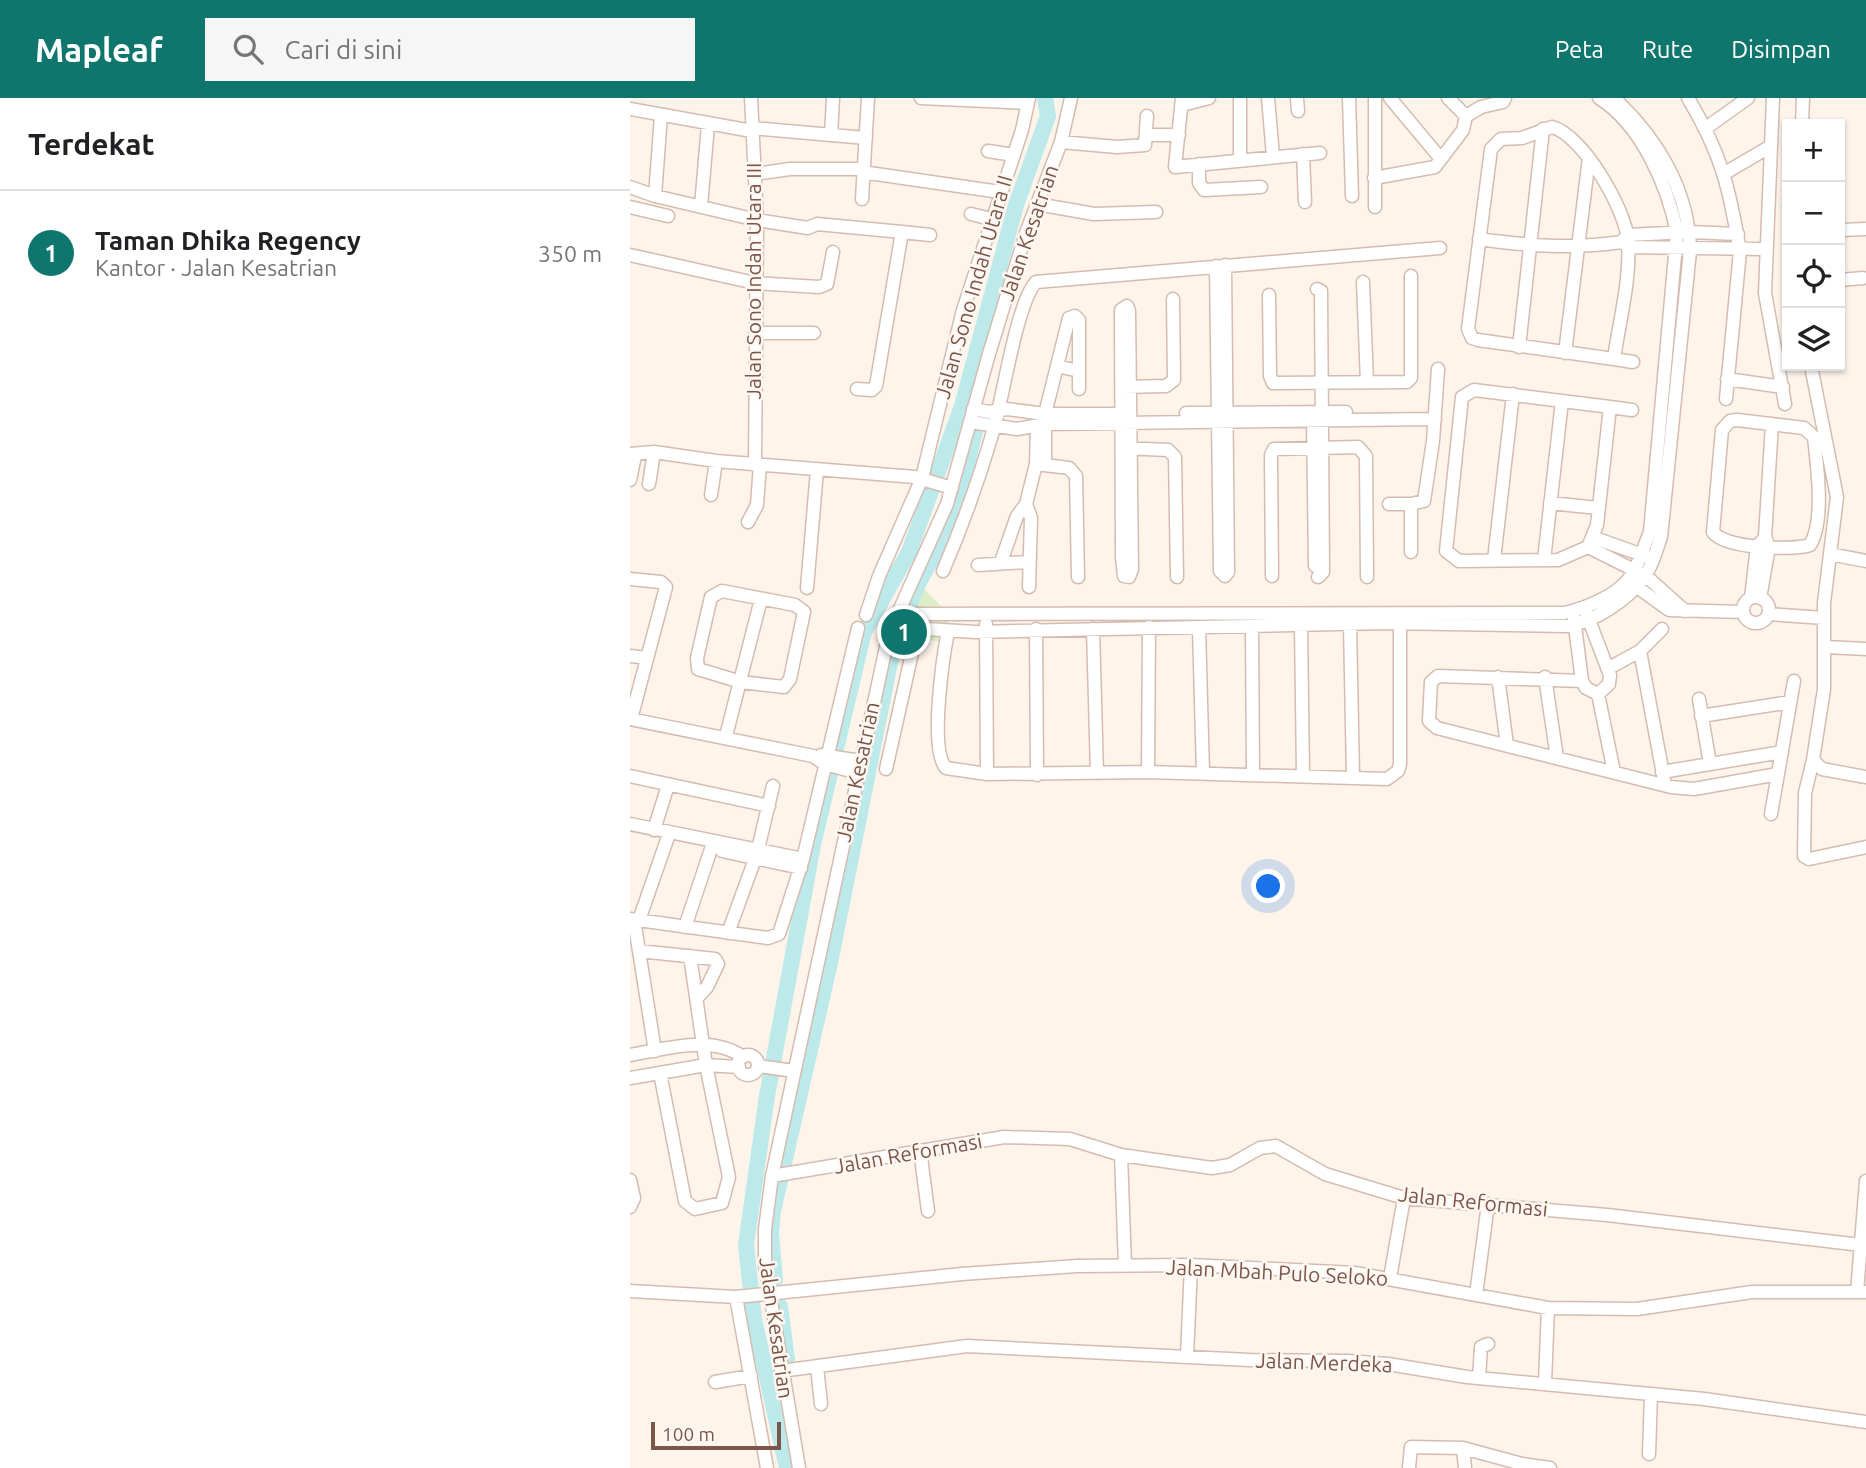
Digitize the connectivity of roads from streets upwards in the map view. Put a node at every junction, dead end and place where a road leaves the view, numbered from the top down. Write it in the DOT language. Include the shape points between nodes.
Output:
graph roads {
  1 [pos="751,98"];
  2 [pos="833,98"];
  3 [pos="868,98"];
  4 [pos="921,98"];
  5 [pos="1071,98"];
  6 [pos="1209,98"];
  7 [pos="1240,98"];
  8 [pos="1268,98"];
  9 [pos="1349,98"];
  10 [pos="1375,98"];
  11 [pos="1391,98"];
  12 [pos="1448,98"];
  13 [pos="1505,98"];
  14 [pos="1688,98"];
  15 [pos="1748,98"];
  16 [pos="1773,98"];
  17 [pos="1803,98"];
  18 [pos="1029,101"];
  19 [pos="1182,101"];
  20 [pos="1611,103"];
  21 [pos="630,109"];
  22 [pos="660,115"];
  23 [pos="1147,116"];
  24 [pos="1466,116"];
  25 [pos="1802,119"];
  26 [pos="708,125"];
  27 [pos="1706,128"];
  28 [pos="752,129"];
  29 [pos="1543,129"];
  30 [pos="831,135"];
  31 [pos="1147,135"];
  32 [pos="1179,135"];
  33 [pos="866,138"];
  34 [pos="1061,142"];
  35 [pos="1771,146"];
  36 [pos="988,151"];
  37 [pos="1320,153"];
  38 [pos="1303,154"];
  39 [pos="1014,155"];
  40 [pos="1273,156"];
  41 [pos="1589,158"];
  42 [pos="1240,159"];
  43 [pos="1441,159"];
  44 [pos="1199,164"];
  45 [pos="863,171"];
  46 [pos="1726,173"];
  47 [pos="755,174"];
  48 [pos="1374,178"];
  49 [pos="630,187"];
  50 [pos="1261,187"];
  51 [pos="1000,192"];
  52 [pos="655,196"];
  53 [pos="1352,196"];
  54 [pos="862,199"];
  55 [pos="1306,202"];
  56 [pos="1037,204"];
  57 [pos="701,206"];
  58 [pos="630,207"];
  59 [pos="1375,207"];
  60 [pos="1156,212"];
  61 [pos="971,214"];
  62 [pos="668,216"];
  63 [pos="992,219"];
  64 [pos="757,220"];
  65 [pos="1866,229"];
  66 [pos="1845,230"];
  67 [pos="1683,232"];
  68 [pos="902,233"];
  69 [pos="1738,234"];
  70 [pos="930,235"];
  71 [pos="1479,239"];
  72 [pos="1626,241"];
  73 [pos="1530,246"];
  74 [pos="1440,248"];
  75 [pos="1580,248"];
  76 [pos="1765,249"];
  77 [pos="1683,250"];
  78 [pos="1740,251"];
  79 [pos="833,253"];
  80 [pos="630,255"];
  81 [pos="1220,265"];
  82 [pos="1411,276"];
  83 [pos="1863,278"];
  84 [pos="1845,280"];
  85 [pos="1363,282"];
  86 [pos="755,283"];
  87 [pos="1269,295"];
  88 [pos="1173,299"];
  89 [pos="1317,319"];
  90 [pos="755,333"];
  91 [pos="814,333"];
  92 [pos="1519,347"];
  93 [pos="1565,353"];
  94 [pos="1614,359"];
  95 [pos="1633,362"];
  96 [pos="1057,366"];
  97 [pos="1438,369"];
  98 [pos="1079,371"];
  99 [pos="1812,371"];
  100 [pos="1727,379"];
  101 [pos="1367,382"];
  102 [pos="1317,383"];
  103 [pos="1126,387"];
  104 [pos="1783,387"];
  105 [pos="856,389"];
  106 [pos="1079,389"];
  107 [pos="1513,394"];
  108 [pos="1726,399"];
  109 [pos="1562,401"];
  110 [pos="1786,404"];
  111 [pos="1610,407"];
  112 [pos="1632,410"];
  113 [pos="1318,416"];
  114 [pos="1435,416"];
  115 [pos="1223,417"];
  116 [pos="982,418"];
  117 [pos="1126,418"];
  118 [pos="1042,421"];
  119 [pos="1772,425"];
  120 [pos="1317,448"];
  121 [pos="1127,449"];
  122 [pos="654,452"];
  123 [pos="633,455"];
  124 [pos="716,461"];
  125 [pos="1040,464"];
  126 [pos="758,465"];
  127 [pos="817,470"];
  128 [pos="926,479"];
  129 [pos="630,480"];
  130 [pos="649,484"];
  131 [pos="949,487"];
  132 [pos="711,495"];
  133 [pos="1550,503"];
  134 [pos="1026,504"];
  135 [pos="1223,504"];
  136 [pos="1390,504"];
  137 [pos="1411,504"];
  138 [pos="1598,508"];
  139 [pos="1318,521"];
  140 [pos="748,522"];
  141 [pos="1127,524"];
  142 [pos="1590,542"];
  143 [pos="1764,543"];
  144 [pos="1411,552"];
  145 [pos="1830,554"];
  146 [pos="1647,557"];
  147 [pos="1494,560"];
  148 [pos="1544,561"];
  149 [pos="1866,561"];
  150 [pos="1001,562"];
  151 [pos="1028,562"];
  152 [pos="978,565"];
  153 [pos="943,571"];
  154 [pos="1272,576"];
  155 [pos="1078,577"];
  156 [pos="1367,577"];
  157 [pos="1177,578"];
  158 [pos="1635,578"];
  159 [pos="630,579"];
  160 [pos="1029,587"];
  161 [pos="807,588"];
  162 [pos="1756,598"];
  163 [pos="761,599"];
  164 [pos="1743,612"];
  165 [pos="1582,613"];
  166 [pos="1769,614"];
  167 [pos="866,615"];
  168 [pos="907,615"];
  169 [pos="981,616"];
  170 [pos="1386,617"];
  171 [pos="1400,617"];
  172 [pos="1824,618"];
  173 [pos="1227,620"];
  174 [pos="1500,620"];
  175 [pos="1121,622"];
  176 [pos="1350,625"];
  177 [pos="1576,625"];
  178 [pos="1301,626"];
  179 [pos="1252,627"];
  180 [pos="859,628"];
  181 [pos="1149,628"];
  182 [pos="1199,628"];
  183 [pos="903,629"];
  184 [pos="1036,629"];
  185 [pos="1093,629"];
  186 [pos="1662,629"];
  187 [pos="948,631"];
  188 [pos="981,632"];
  189 [pos="1826,648"];
  190 [pos="1866,649"];
  191 [pos="1640,651"];
  192 [pos="630,656"];
  193 [pos="648,658"];
  194 [pos="1607,665"];
  195 [pos="1582,674"];
  196 [pos="1498,677"];
  197 [pos="1545,677"];
  198 [pos="1794,681"];
  199 [pos="740,682"];
  200 [pos="1598,694"];
  201 [pos="1699,699"];
  202 [pos="1790,702"];
  203 [pos="1701,716"];
  204 [pos="630,719"];
  205 [pos="726,736"];
  206 [pos="1507,745"];
  207 [pos="1782,752"];
  208 [pos="1557,758"];
  209 [pos="829,760"];
  210 [pos="1813,760"];
  211 [pos="1710,764"];
  212 [pos="856,766"];
  213 [pos="886,769"];
  214 [pos="1148,772"];
  215 [pos="1614,772"];
  216 [pos="1097,773"];
  217 [pos="1203,773"];
  218 [pos="987,774"];
  219 [pos="1253,774"];
  220 [pos="1778,774"];
  221 [pos="1037,775"];
  222 [pos="1303,775"];
  223 [pos="630,776"];
  224 [pos="1353,776"];
  225 [pos="1866,777"];
  226 [pos="1663,778"];
  227 [pos="668,785"];
  228 [pos="773,786"];
  229 [pos="769,806"];
  230 [pos="1771,814"];
  231 [pos="630,824"];
  232 [pos="654,831"];
  233 [pos="669,834"];
  234 [pos="713,846"];
  235 [pos="1866,847"];
  236 [pos="757,854"];
  237 [pos="802,864"];
  238 [pos="635,922"];
  239 [pos="685,927"];
  240 [pos="728,933"];
  241 [pos="639,951"];
  242 [pos="691,956"];
  243 [pos="697,999"];
  244 [pos="703,1044"];
  245 [pos="655,1051"];
  246 [pos="630,1055"];
  247 [pos="741,1062"];
  248 [pos="706,1065"];
  249 [pos="791,1071"];
  250 [pos="660,1073"];
  251 [pos="630,1078"];
  252 [pos="920,1150"];
  253 [pos="1121,1155"];
  254 [pos="775,1176"];
  255 [pos="630,1180"];
  256 [pos="1866,1181"];
  257 [pos="1404,1198"];
  258 [pos="1488,1204"];
  259 [pos="630,1207"];
  260 [pos="928,1211"];
  261 [pos="1861,1245"];
  262 [pos="1191,1265"];
  263 [pos="1125,1266"];
  264 [pos="1390,1278"];
  265 [pos="630,1291"];
  266 [pos="773,1292"];
  267 [pos="1861,1292"];
  268 [pos="1476,1295"];
  269 [pos="740,1296"];
  270 [pos="1548,1308"];
  271 [pos="1488,1344"];
  272 [pos="1187,1357"];
  273 [pos="817,1367"];
  274 [pos="787,1370"];
  275 [pos="746,1377"];
  276 [pos="1479,1378"];
  277 [pos="716,1382"];
  278 [pos="1545,1382"];
  279 [pos="1651,1394"];
  280 [pos="821,1404"];
  281 [pos="1866,1422"];
  282 [pos="1464,1448"];
  283 [pos="1649,1454"];
  284 [pos="1522,1466"];
  285 [pos="767,1468"];
  286 [pos="799,1468"];
  287 [pos="1409,1468"];
  288 [pos="1465,1468"];
  289 [pos="1550,1468"];
  1 -- 28 [label="street, Jalan Sono Indah Utara III"];
  2 -- 30 [label="street"];
  3 -- 33 [label="street"];
  4 -- 18 [label="street"];
  5 -- 34 [label="street, Jalan Kesatrian"];
  6 -- 19 [label="street"];
  7 -- 42 [label="street"];
  8 -- 40 [label="street"];
  9 -- 53 [label="street"];
  10 -- 48 [label="street"];
  11 -- 43 [label="street"];
  12 -- 24 [label="street"];
  13 -- 24 [label="street"];
  14 -- 27 [label="street"];
  15 -- 27 [label="street"];
  16 -- 35 [label="street"];
  17 -- 25 [label="street"];
  18 -- 39 [label="street, Jalan Sono Indah Utara II"];
  19 -- 32 [label="street"];
  20 -- 67 [label="street" via="1651,158"];
  20 -- 67 [label="street" via="1632,115 1656,144 1674,179"];
  21 -- 22 [label="street"];
  22 -- 26 [label="street"];
  22 -- 52 [label="street"];
  23 -- 31 [label="street"];
  24 -- 43 [label="street" via="1463,130"];
  26 -- 28 [label="street"];
  26 -- 57 [label="street"];
  27 -- 46 [label="street"];
  28 -- 30 [label="street"];
  28 -- 47 [label="street, Jalan Sono Indah Utara III"];
  29 -- 41 [label="street" via="1560,129"];
  29 -- 71 [label="street" via="1494,143"];
  29 -- 73 [label="street"];
  30 -- 33 [label="street"];
  31 -- 32 [label="street"];
  31 -- 34 [label="street" via="1145,145"];
  32 -- 44 [label="street" via="1174,166"];
  33 -- 45 [label="street"];
  34 -- 56 [label="street, Jalan Kesatrian"];
  35 -- 46 [label="street"];
  35 -- 76 [label="street"];
  36 -- 39 [label="street"];
  37 -- 38 [label="street"];
  38 -- 40 [label="street"];
  38 -- 55 [label="street"];
  39 -- 51 [label="street, Jalan Sono Indah Utara II"];
  40 -- 42 [label="street"];
  41 -- 72 [label="street" via="1606,185"];
  41 -- 75 [label="street"];
  42 -- 44 [label="street"];
  43 -- 48 [label="street" via="1430,170"];
  44 -- 50 [label="street" via="1199,183 1204,190"];
  45 -- 47 [label="street" via="790,169"];
  45 -- 51 [label="street"];
  45 -- 54 [label="street"];
  46 -- 69 [label="street"];
  47 -- 64 [label="street, Jalan Sono Indah Utara III"];
  48 -- 59 [label="street"];
  49 -- 52 [label="street"];
  51 -- 63 [label="street, Jalan Sono Indah Utara II"];
  52 -- 57 [label="street"];
  56 -- 60 [label="street" via="1094,214"];
  56 -- 116 [label="street, Jalan Kesatrian"];
  57 -- 64 [label="street"];
  58 -- 62 [label="street"];
  61 -- 63 [label="street"];
  63 -- 128 [label="street, Jalan Sono Indah Utara II" via="960,320"];
  64 -- 68 [label="street"];
  64 -- 86 [label="street, Jalan Sono Indah Utara III"];
  65 -- 66 [label="street"];
  67 -- 69 [label="street"];
  67 -- 72 [label="street"];
  67 -- 77 [label="street"];
  68 -- 70 [label="street"];
  68 -- 105 [label="street" via="876,386"];
  69 -- 78 [label="street"];
  71 -- 73 [label="street"];
  71 -- 92 [label="street" via="1469,334 1478,340"];
  72 -- 75 [label="street"];
  72 -- 77 [label="street"];
  72 -- 94 [label="street"];
  73 -- 75 [label="street"];
  73 -- 92 [label="street"];
  74 -- 81 [label="street"];
  75 -- 93 [label="street"];
  76 -- 78 [label="street"];
  76 -- 104 [label="street" via="1766,308"];
  77 -- 78 [label="street"];
  77 -- 146 [label="street" via="1670,392"];
  78 -- 100 [label="street"];
  79 -- 86 [label="street" via="824,286"];
  80 -- 86 [label="street"];
  81 -- 115 [label="street"];
  81 -- 116 [label="street" via="1036,282"];
  82 -- 101 [label="street" via="1410,381"];
  83 -- 84 [label="street"];
  85 -- 101 [label="street"];
  86 -- 90 [label="street, Jalan Sono Indah Utara III"];
  87 -- 102 [label="street" via="1271,380 1278,384"];
  88 -- 103 [label="street" via="1174,380 1166,386"];
  89 -- 102 [label="street"];
  90 -- 91 [label="street"];
  90 -- 126 [label="street, Jalan Sono Indah Utara III"];
  92 -- 93 [label="street"];
  93 -- 94 [label="street"];
  94 -- 95 [label="street"];
  96 -- 98 [label="street"];
  96 -- 98 [label="street" via="1069,318 1075,316 1079,320"];
  96 -- 118 [label="street"];
  97 -- 114 [label="street"];
  98 -- 106 [label="street"];
  99 -- 145 [label="street" via="1837,486"];
  100 -- 104 [label="street"];
  100 -- 108 [label="street"];
  101 -- 102 [label="street"];
  102 -- 113 [label="street"];
  103 -- 103 [label="street" via="1121,310 1127,306 1129,310"];
  103 -- 117 [label="street"];
  104 -- 110 [label="street"];
  107 -- 109 [label="street"];
  107 -- 147 [label="street"];
  107 -- 147 [label="street" via="1475,390 1462,397 1444,544 1451,558 1459,561"];
  109 -- 111 [label="street"];
  109 -- 133 [label="street"];
  111 -- 112 [label="street"];
  111 -- 138 [label="street"];
  113 -- 114 [label="street"];
  113 -- 115 [label="street"];
  113 -- 120 [label="street"];
  114 -- 137 [label="street" via="1425,496 1420,504"];
  115 -- 117 [label="street"];
  115 -- 135 [label="street"];
  116 -- 118 [label="street"];
  116 -- 118 [label="street" via="1016,410"];
  116 -- 131 [label="street, Jalan Kesatrian"];
  116 -- 153 [label="street" via="977,487"];
  117 -- 118 [label="street"];
  117 -- 121 [label="street"];
  118 -- 125 [label="street"];
  119 -- 143 [label="street"];
  119 -- 143 [label="street" via="1810,431 1818,494 1810,545"];
  119 -- 143 [label="street" via="1730,421 1722,430 1713,532 1720,541"];
  120 -- 139 [label="street"];
  120 -- 154 [label="street" via="1279,448 1271,455"];
  120 -- 156 [label="street" via="1358,447 1366,456"];
  121 -- 141 [label="street"];
  121 -- 157 [label="street" via="1168,450 1175,457"];
  122 -- 123 [label="street"];
  122 -- 124 [label="street"];
  122 -- 130 [label="street"];
  123 -- 129 [label="street"];
  124 -- 126 [label="street"];
  124 -- 132 [label="street"];
  125 -- 134 [label="street"];
  125 -- 155 [label="street" via="1069,468 1076,476"];
  126 -- 127 [label="street"];
  126 -- 140 [label="street, Jalan Sono Indah Utara III" via="757,505"];
  127 -- 128 [label="street"];
  127 -- 161 [label="street"];
  128 -- 131 [label="street"];
  128 -- 167 [label="street, Jalan Sono Indah Utara II" via="890,549"];
  131 -- 168 [label="street, Jalan Kesatrian"];
  133 -- 138 [label="street"];
  133 -- 148 [label="street"];
  134 -- 150 [label="street" via="1017,516"];
  134 -- 151 [label="street" via="1031,518"];
  136 -- 137 [label="street"];
  137 -- 144 [label="street"];
  138 -- 142 [label="street"];
  142 -- 146 [label="street"];
  142 -- 148 [label="street" via="1571,556"];
  142 -- 158 [label="street"];
  143 -- 162 [label="street"];
  145 -- 149 [label="street"];
  145 -- 172 [label="street"];
  146 -- 158 [label="street"];
  147 -- 148 [label="street"];
  150 -- 151 [label="street"];
  150 -- 152 [label="street"];
  151 -- 160 [label="street"];
  158 -- 164 [label="street" via="1685,611"];
  158 -- 165 [label="street"];
  159 -- 193 [label="street" via="661,582 666,587"];
  162 -- 164 [label="street" via="1743,606"];
  162 -- 166 [label="street" via="1766,601"];
  163 -- 199 [label="street"];
  163 -- 199 [label="street" via="722,592 711,597 698,668"];
  163 -- 199 [label="street" via="795,605 804,612 790,679 784,687"];
  164 -- 166 [label="street" via="1752,623"];
  165 -- 174 [label="street"];
  165 -- 177 [label="street"];
  165 -- 194 [label="street"];
  166 -- 172 [label="street"];
  168 -- 169 [label="street"];
  168 -- 183 [label="street, Jalan Kesatrian"];
  168 -- 183 [label="street"];
  169 -- 175 [label="street"];
  169 -- 188 [label="street"];
  170 -- 171 [label="street"];
  170 -- 173 [label="street"];
  170 -- 176 [label="street"];
  171 -- 174 [label="street"];
  171 -- 224 [label="street" via="1398,771 1387,779"];
  172 -- 189 [label="street"];
  173 -- 175 [label="street"];
  173 -- 179 [label="street"];
  173 -- 182 [label="street"];
  174 -- 177 [label="street"];
  175 -- 181 [label="street"];
  175 -- 185 [label="street"];
  176 -- 178 [label="street"];
  176 -- 224 [label="street"];
  177 -- 195 [label="street"];
  178 -- 179 [label="street"];
  178 -- 222 [label="street"];
  179 -- 219 [label="street"];
  180 -- 209 [label="street"];
  181 -- 182 [label="street"];
  181 -- 214 [label="street"];
  182 -- 217 [label="street"];
  183 -- 187 [label="street"];
  183 -- 212 [label="street, Jalan Kesatrian"];
  183 -- 213 [label="street"];
  184 -- 185 [label="street"];
  184 -- 188 [label="street"];
  184 -- 221 [label="street"];
  185 -- 216 [label="street"];
  186 -- 191 [label="street"];
  187 -- 188 [label="street"];
  187 -- 218 [label="street" via="939,697 941,763 954,771"];
  188 -- 218 [label="street"];
  189 -- 190 [label="street"];
  189 -- 210 [label="street"];
  191 -- 194 [label="street"];
  191 -- 226 [label="street"];
  192 -- 193 [label="street"];
  193 -- 204 [label="street"];
  194 -- 195 [label="street"];
  194 -- 200 [label="street" via="1609,684"];
  195 -- 197 [label="street"];
  195 -- 200 [label="street" via="1586,688"];
  196 -- 197 [label="street"];
  196 -- 206 [label="street"];
  196 -- 206 [label="street" via="1433,679 1429,721 1437,728"];
  197 -- 208 [label="street"];
  198 -- 202 [label="street"];
  199 -- 205 [label="street"];
  200 -- 215 [label="street"];
  201 -- 203 [label="street"];
  202 -- 203 [label="street"];
  202 -- 207 [label="street"];
  203 -- 211 [label="street"];
  204 -- 205 [label="street"];
  205 -- 209 [label="street"];
  206 -- 208 [label="street"];
  207 -- 211 [label="street"];
  207 -- 220 [label="street"];
  208 -- 215 [label="street"];
  209 -- 212 [label="street"];
  209 -- 237 [label="street"];
  210 -- 225 [label="street" via="1822,769"];
  210 -- 235 [label="street" via="1805,793 1804,856 1810,859"];
  211 -- 226 [label="street"];
  212 -- 249 [label="street, Jalan Kesatrian"];
  214 -- 216 [label="street"];
  214 -- 217 [label="street"];
  215 -- 226 [label="street"];
  216 -- 221 [label="street"];
  217 -- 219 [label="street"];
  218 -- 221 [label="street"];
  219 -- 222 [label="street"];
  220 -- 226 [label="street" via="1693,789"];
  220 -- 230 [label="street"];
  222 -- 224 [label="street"];
  223 -- 227 [label="street"];
  227 -- 229 [label="street"];
  227 -- 232 [label="street"];
  228 -- 229 [label="street"];
  229 -- 236 [label="street"];
  231 -- 232 [label="street"];
  232 -- 233 [label="street"];
  233 -- 234 [label="street"];
  233 -- 238 [label="street"];
  234 -- 236 [label="street"];
  234 -- 239 [label="street"];
  236 -- 237 [label="street"];
  236 -- 240 [label="street"];
  237 -- 240 [label="street" via="779,934 768,938"];
  238 -- 239 [label="street"];
  238 -- 241 [label="street"];
  239 -- 240 [label="street"];
  241 -- 242 [label="street"];
  241 -- 245 [label="street"];
  242 -- 243 [label="street"];
  242 -- 243 [label="street" via="715,958 718,964"];
  243 -- 244 [label="street"];
  244 -- 245 [label="street"];
  244 -- 247 [label="street" via="731,1049"];
  244 -- 248 [label="street"];
  245 -- 246 [label="street"];
  247 -- 248 [label="street"];
  247 -- 249 [label="street" via="753,1056 764,1067"];
  248 -- 250 [label="street"];
  248 -- 250 [label="street" via="729,1177 722,1203 705,1209 689,1207 685,1201"];
  249 -- 254 [label="street, Jalan Kesatrian"];
  250 -- 251 [label="street"];
  252 -- 253 [label="street, Jalan Reformasi" via="1004,1137 1050,1136"];
  252 -- 254 [label="street, Jalan Reformasi"];
  252 -- 260 [label="street"];
  253 -- 257 [label="street, Jalan Reformasi" via="1221,1168 1260,1148 1276,1146 1325,1174"];
  253 -- 263 [label="street"];
  254 -- 266 [label="street, Jalan Kesatrian" via="764,1247"];
  255 -- 259 [label="street" via="634,1198"];
  256 -- 261 [label="street"];
  257 -- 258 [label="street, Jalan Reformasi"];
  257 -- 264 [label="street"];
  258 -- 261 [label="street, Jalan Reformasi"];
  258 -- 268 [label="street"];
  261 -- 267 [label="street"];
  262 -- 263 [label="street, Jalan Mbah Pulo Seloko"];
  262 -- 264 [label="street, Jalan Mbah Pulo Seloko"];
  262 -- 272 [label="street"];
  263 -- 266 [label="street, Jalan Mbah Pulo Seloko" via="962,1273"];
  264 -- 268 [label="street, Jalan Mbah Pulo Seloko"];
  265 -- 269 [label="street, Jalan Mbah Pulo Seloko"];
  266 -- 269 [label="street, Jalan Mbah Pulo Seloko"];
  266 -- 274 [label="street, Jalan Kesatrian"];
  267 -- 270 [label="street, Jalan Mbah Pulo Seloko" via="1752,1292 1637,1309"];
  268 -- 270 [label="street, Jalan Mbah Pulo Seloko"];
  269 -- 275 [label="street"];
  270 -- 278 [label="street"];
  271 -- 276 [label="street" via="1481,1347"];
  272 -- 273 [label="street, Jalan Merdeka" via="967,1346"];
  272 -- 276 [label="street, Jalan Merdeka" via="1347,1361"];
  273 -- 274 [label="street, Jalan Merdeka"];
  273 -- 280 [label="street"];
  274 -- 286 [label="street, Jalan Kesatrian"];
  275 -- 277 [label="street"];
  275 -- 285 [label="street"];
  276 -- 278 [label="street, Jalan Merdeka"];
  278 -- 279 [label="street, Jalan Merdeka"];
  279 -- 281 [label="street, Jalan Merdeka"];
  279 -- 283 [label="street"];
  282 -- 284 [label="street"];
  282 -- 287 [label="street" via="1411,1447"];
  282 -- 288 [label="street"];
  284 -- 289 [label="street"];
}
